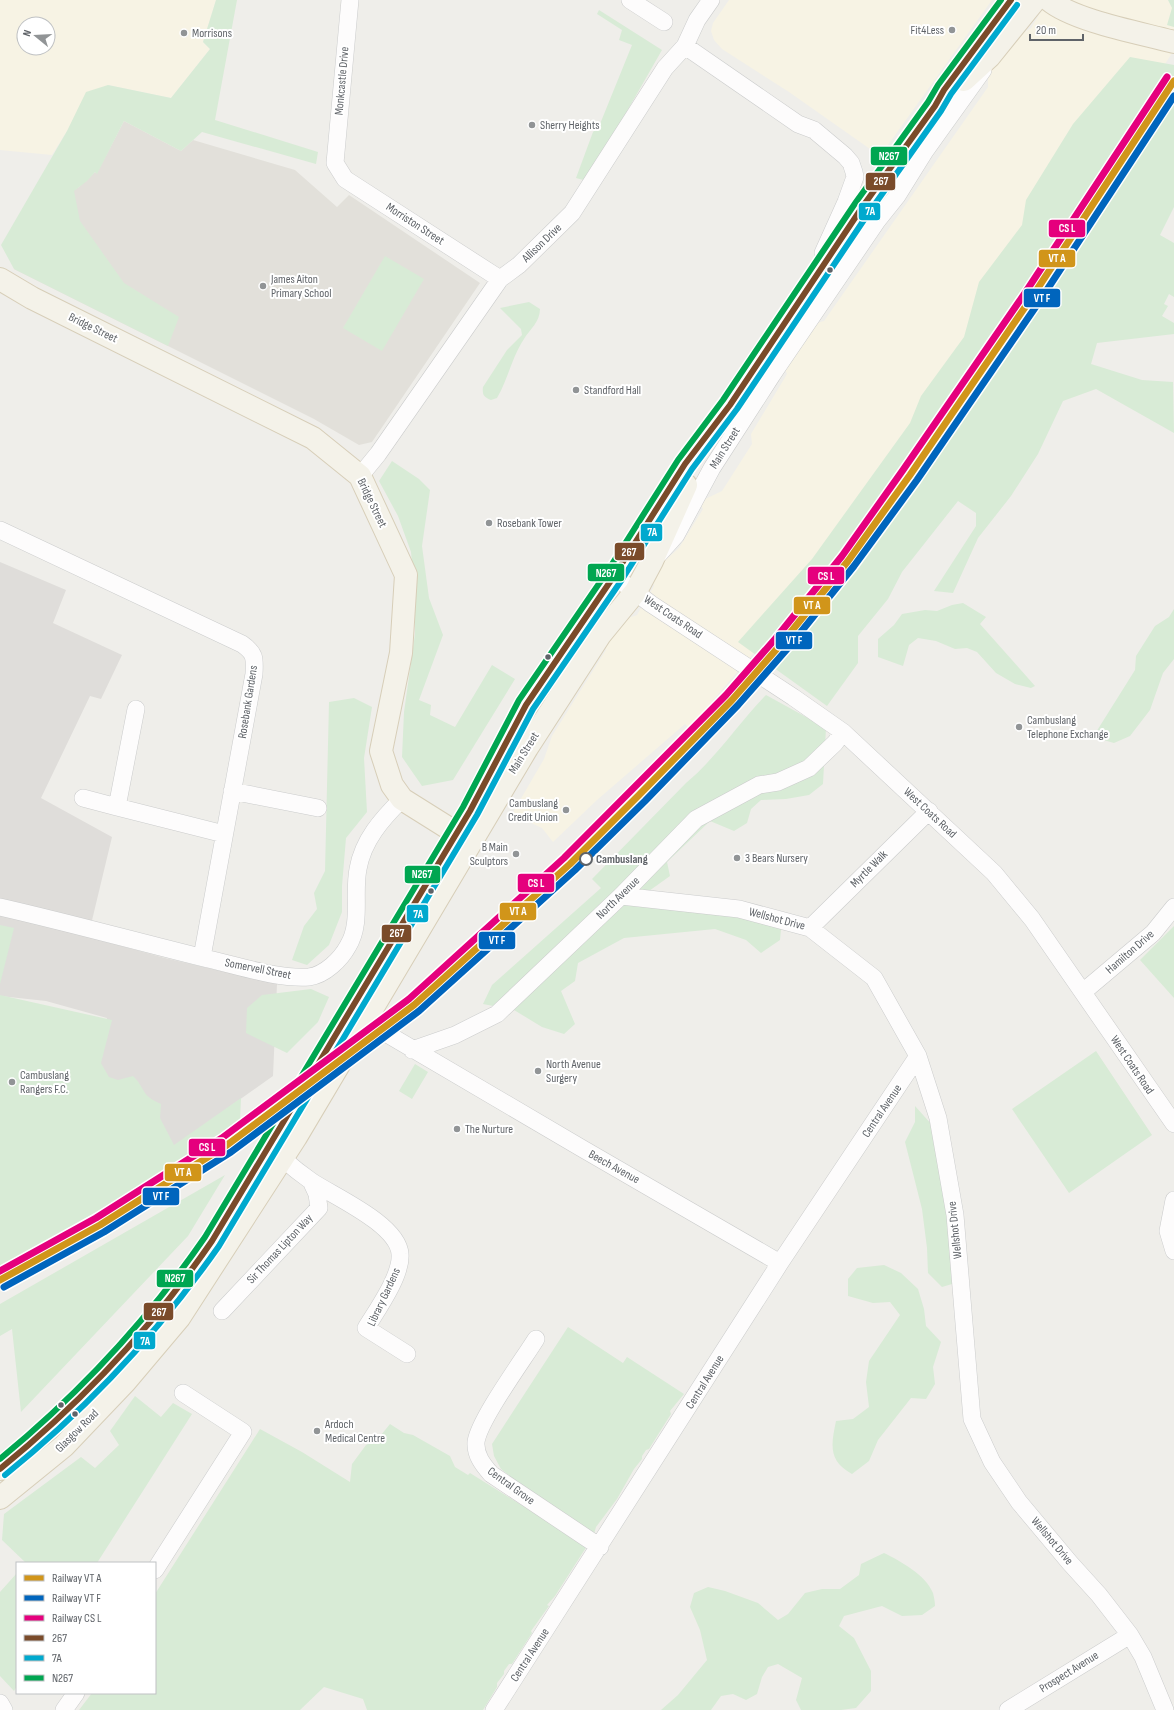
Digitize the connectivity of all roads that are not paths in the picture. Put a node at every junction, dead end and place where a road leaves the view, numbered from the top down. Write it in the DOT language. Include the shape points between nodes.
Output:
graph roads {
  1 [pos="350,0"];
  2 [pos="630,0"];
  3 [pos="711,0"];
  4 [pos="1011,0"];
  5 [pos="1035,0"];
  6 [pos="1049,0"];
  7 [pos="664,22"];
  8 [pos="1170,41"];
  9 [pos="685,46"];
  10 [pos="989,57"];
  11 [pos="935,106"];
  12 [pos="335,163"];
  13 [pos="0,279"];
  14 [pos="500,279"];
  15 [pos="801,298"];
  16 [pos="730,404"];
  17 [pos="360,476"];
  18 [pos="0,530"];
  19 [pos="652,561"];
  20 [pos="614,576"];
  21 [pos="636,592"];
  22 [pos="136,709"];
  23 [pos="842,732"];
  24 [pos="232,791"];
  25 [pos="83,798"];
  26 [pos="402,799"];
  27 [pos="117,807"];
  28 [pos="318,808"];
  29 [pos="928,811"];
  30 [pos="224,834"];
  31 [pos="464,838"];
  32 [pos="621,896"];
  33 [pos="0,907"];
  34 [pos="1174,907"];
  35 [pos="810,928"];
  36 [pos="202,957"];
  37 [pos="1083,992"];
  38 [pos="358,1017"];
  39 [pos="412,1050"];
  40 [pos="918,1056"];
  41 [pos="1174,1124"];
  42 [pos="274,1154"];
  43 [pos="311,1181"];
  44 [pos="1174,1200"];
  45 [pos="1174,1251"];
  46 [pos="780,1263"];
  47 [pos="222,1310"];
  48 [pos="536,1339"];
  49 [pos="140,1351"];
  50 [pos="407,1354"];
  51 [pos="183,1393"];
  52 [pos="0,1470"];
  53 [pos="0,1498"];
  54 [pos="600,1547"];
  55 [pos="156,1568"];
  56 [pos="1130,1635"];
  57 [pos="75,1694"];
  58 [pos="0,1703"];
  59 [pos="4,1710"];
  60 [pos="64,1710"];
  61 [pos="494,1710"];
  62 [pos="1008,1710"];
  63 [pos="1165,1710"];
  1 -- 12 [label="street, Monkcastle Drive"];
  2 -- 7 [label="street"];
  3 -- 9 [label="street, Allison Drive" via="697,20"];
  4 -- 11 [label="main road, Main Street" via="944,90"];
  5 -- 10 [label="main road, Main Street"];
  6 -- 8 [label="main road" via="1078,16"];
  9 -- 14 [label="street, Allison Drive" via="664,68 572,213"];
  9 -- 15 [label="street" via="798,124 814,130 851,163 855,177 846,202"];
  10 -- 11 [label="main road, Main Street"];
  10 -- 19 [label="street, Main Street" via="978,78 772,375 712,468 676,535"];
  11 -- 15 [label="main road, Main Street"];
  12 -- 14 [label="street, Morriston Street" via="345,179"];
  13 -- 17 [label="main road, Bridge Street" via="32,298 313,438"];
  14 -- 17 [label="street, Allison Drive"];
  15 -- 16 [label="main road, Main Street"];
  16 -- 19 [label="main road, Main Street" via="690,477"];
  16 -- 20 [label="main road, Main Street" via="685,464"];
  17 -- 26 [label="main road, Bridge Street" via="406,575 401,653 381,751 392,785"];
  18 -- 24 [label="street, Rosebank Gardens" via="250,650 255,660 254,674"];
  19 -- 21 [label="main road, Main Street"];
  20 -- 21 [label="street, West Coats Road"];
  20 -- 31 [label="main road, Main Street" via="526,705"];
  21 -- 23 [label="street, West Coats Road"];
  21 -- 31 [label="main road, Main Street" via="596,641 527,748"];
  22 -- 27 [label="street"];
  23 -- 29 [label="street, West Coats Road"];
  23 -- 32 [label="street, North Avenue" via="835,743 809,768 778,782 759,785 696,819"];
  24 -- 28 [label="street"];
  24 -- 30 [label="street, Rosebank Gardens"];
  25 -- 27 [label="street"];
  26 -- 31 [label="main road, Bridge Street"];
  26 -- 36 [label="street, Somervell Street" via="381,820 365,846 358,870 355,925 349,945 339,960 328,969 311,977 292,977"];
  27 -- 30 [label="street"];
  29 -- 35 [label="street, Myrtle Walk"];
  29 -- 37 [label="street, West Coats Road" via="1012,893"];
  30 -- 36 [label="street, Rosebank Gardens"];
  31 -- 38 [label="main road, Main Street"];
  32 -- 35 [label="street, Wellshot Drive" via="739,909"];
  32 -- 39 [label="street, North Avenue" via="498,1014 455,1036"];
  33 -- 36 [label="street, Somervell Street"];
  34 -- 37 [label="street, Hamilton Drive" via="1153,933"];
  35 -- 40 [label="street, Wellshot Drive" via="874,978"];
  37 -- 41 [label="street, West Coats Road"];
  38 -- 39 [label="street, Beech Avenue"];
  38 -- 42 [label="main road, Main Street"];
  39 -- 46 [label="street, Beech Avenue"];
  40 -- 46 [label="street, Central Avenue"];
  40 -- 56 [label="street, Wellshot Drive" via="938,1118 955,1215 972,1419 992,1462 1019,1502"];
  42 -- 43 [label="street, Library Gardens"];
  42 -- 49 [label="main road, Main Street" via="212,1241"];
  43 -- 47 [label="street, Sir Thomas Lipton Way" via="317,1194 319,1208"];
  43 -- 50 [label="street, Library Gardens" via="358,1206 395,1238 400,1254 398,1271 366,1328"];
  44 -- 45 [label="street" via="1168,1231"];
  46 -- 54 [label="street, Central Avenue"];
  48 -- 54 [label="street, Central Grove" via="481,1425 476,1442 480,1461 491,1474"];
  49 -- 52 [label="main road, Glasgow Road"];
  49 -- 53 [label="main road, Glasgow Road" via="64,1446"];
  51 -- 55 [label="street" via="243,1432"];
  54 -- 61 [label="street, Central Avenue"];
  56 -- 62 [label="street, Prospect Avenue"];
  56 -- 63 [label="street, Wellshot Drive" via="1143,1657"];
  57 -- 60 [label="street"];
  58 -- 59 [label="street"];
}
